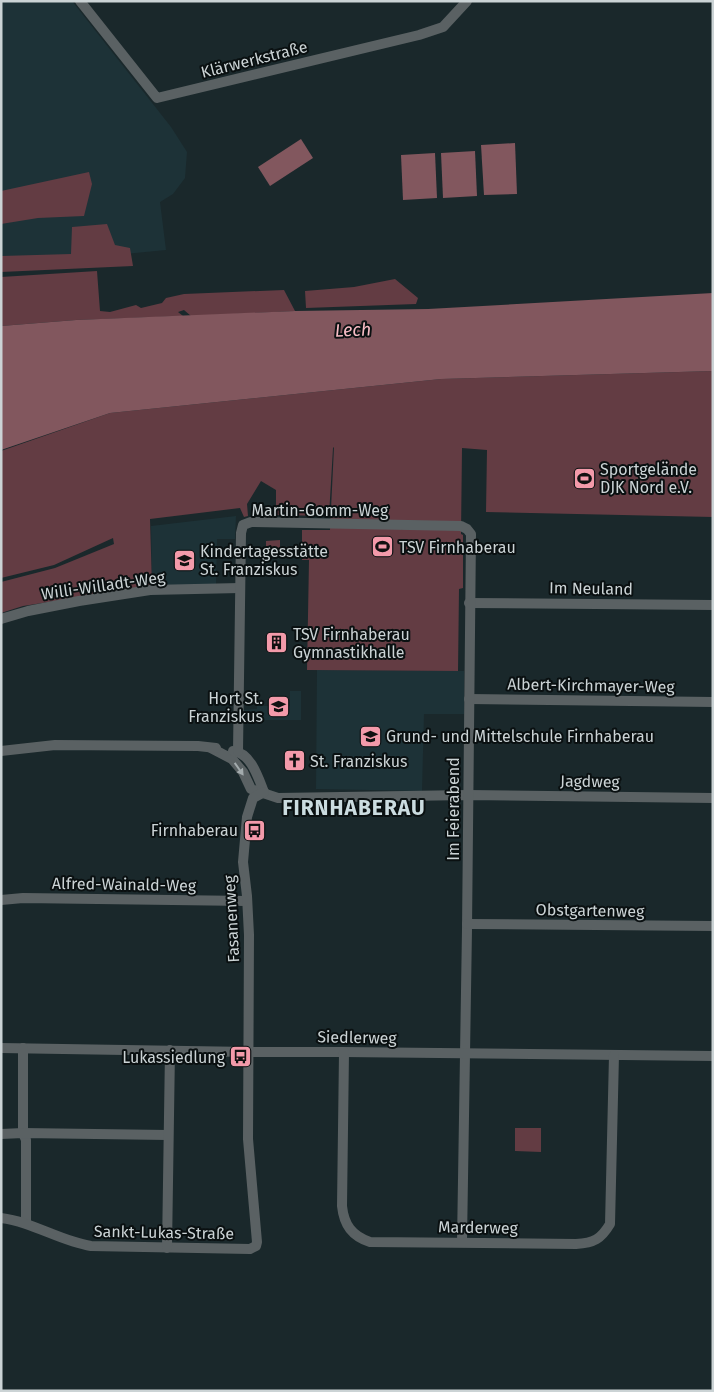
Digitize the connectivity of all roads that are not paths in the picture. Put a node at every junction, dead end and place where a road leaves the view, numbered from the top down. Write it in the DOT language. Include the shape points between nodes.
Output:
graph roads {
  1 [pos="80,1"];
  2 [pos="467,1"];
  3 [pos="471,534"];
  4 [pos="240,588"];
  5 [pos="470,603"];
  6 [pos="713,605"];
  7 [pos="1,619"];
  8 [pos="470,699"];
  9 [pos="713,702"];
  10 [pos="211,748"];
  11 [pos="1,751"];
  12 [pos="238,751"];
  13 [pos="264,792"];
  14 [pos="468,795"];
  15 [pos="713,798"];
  16 [pos="1,900"];
  17 [pos="247,900"];
  18 [pos="467,924"];
  19 [pos="713,926"];
  20 [pos="1,1048"];
  21 [pos="23,1048"];
  22 [pos="170,1050"];
  23 [pos="249,1052"];
  24 [pos="344,1052"];
  25 [pos="466,1054"];
  26 [pos="614,1055"];
  27 [pos="713,1056"];
  28 [pos="23,1133"];
  29 [pos="1,1134"];
  30 [pos="168,1135"];
  31 [pos="1,1218"];
  32 [pos="26,1223"];
  33 [pos="462,1242"];
  34 [pos="167,1248"];
  1 -- 2 [label="street, Klärwerkstraße" via="157,98 443,27"];
  3 -- 4 [label="street, Martin-Gomm-Weg" via="461,526 251,522 243,525 241,532"];
  3 -- 5 [label="street, Im Feierabend"];
  4 -- 7 [label="street, Willi-Willadt-Weg" via="150,590 79,601"];
  4 -- 12 [label="street, Martin-Gomm-Weg"];
  5 -- 6 [label="street, Im Neuland"];
  5 -- 8 [label="street, Im Feierabend"];
  8 -- 9 [label="street, Albert-Kirchmayer-Weg"];
  8 -- 14 [label="street, Im Feierabend"];
  10 -- 11 [label="street" via="55,746"];
  10 -- 12 [label="street"];
  10 -- 13 [label="street, one-way" via="232,759 251,789"];
  12 -- 13 [label="street" via="255,770"];
  13 -- 14 [label="street, Jagdweg" via="278,798"];
  13 -- 17 [label="street, Fasanenweg" via="253,798 247,817 243,862"];
  14 -- 15 [label="street, Jagdweg"];
  14 -- 18 [label="street, Im Feierabend"];
  16 -- 17 [label="street, Alfred-Wainald-Weg"];
  17 -- 23 [label="street, Fasanenweg"];
  18 -- 19 [label="street, Obstgartenweg"];
  18 -- 25 [label="street, Im Feierabend"];
  20 -- 21 [label="street, Siedlerweg"];
  21 -- 22 [label="street, Siedlerweg"];
  21 -- 28 [label="street"];
  22 -- 23 [label="street, Siedlerweg"];
  22 -- 30 [label="street"];
  23 -- 24 [label="street, Siedlerweg"];
  23 -- 34 [label="street, Sankt-Lukas-Straße" via="248,1139 256,1246 250,1249"];
  24 -- 25 [label="street, Siedlerweg"];
  24 -- 33 [label="street, Marderweg" via="342,1206 350,1230 370,1242"];
  25 -- 26 [label="street, Siedlerweg"];
  25 -- 33 [label="street, Im Feierabend"];
  26 -- 27 [label="street, Siedlerweg"];
  26 -- 33 [label="street, Marderweg" via="611,1219 604,1235 593,1242 580,1244"];
  28 -- 29 [label="street"];
  28 -- 30 [label="street"];
  28 -- 32 [label="street" via="26,1140"];
  30 -- 34 [label="street"];
  31 -- 32 [label="street, Sankt-Lukas-Straße"];
  32 -- 34 [label="street, Sankt-Lukas-Straße" via="87,1246"];
}
